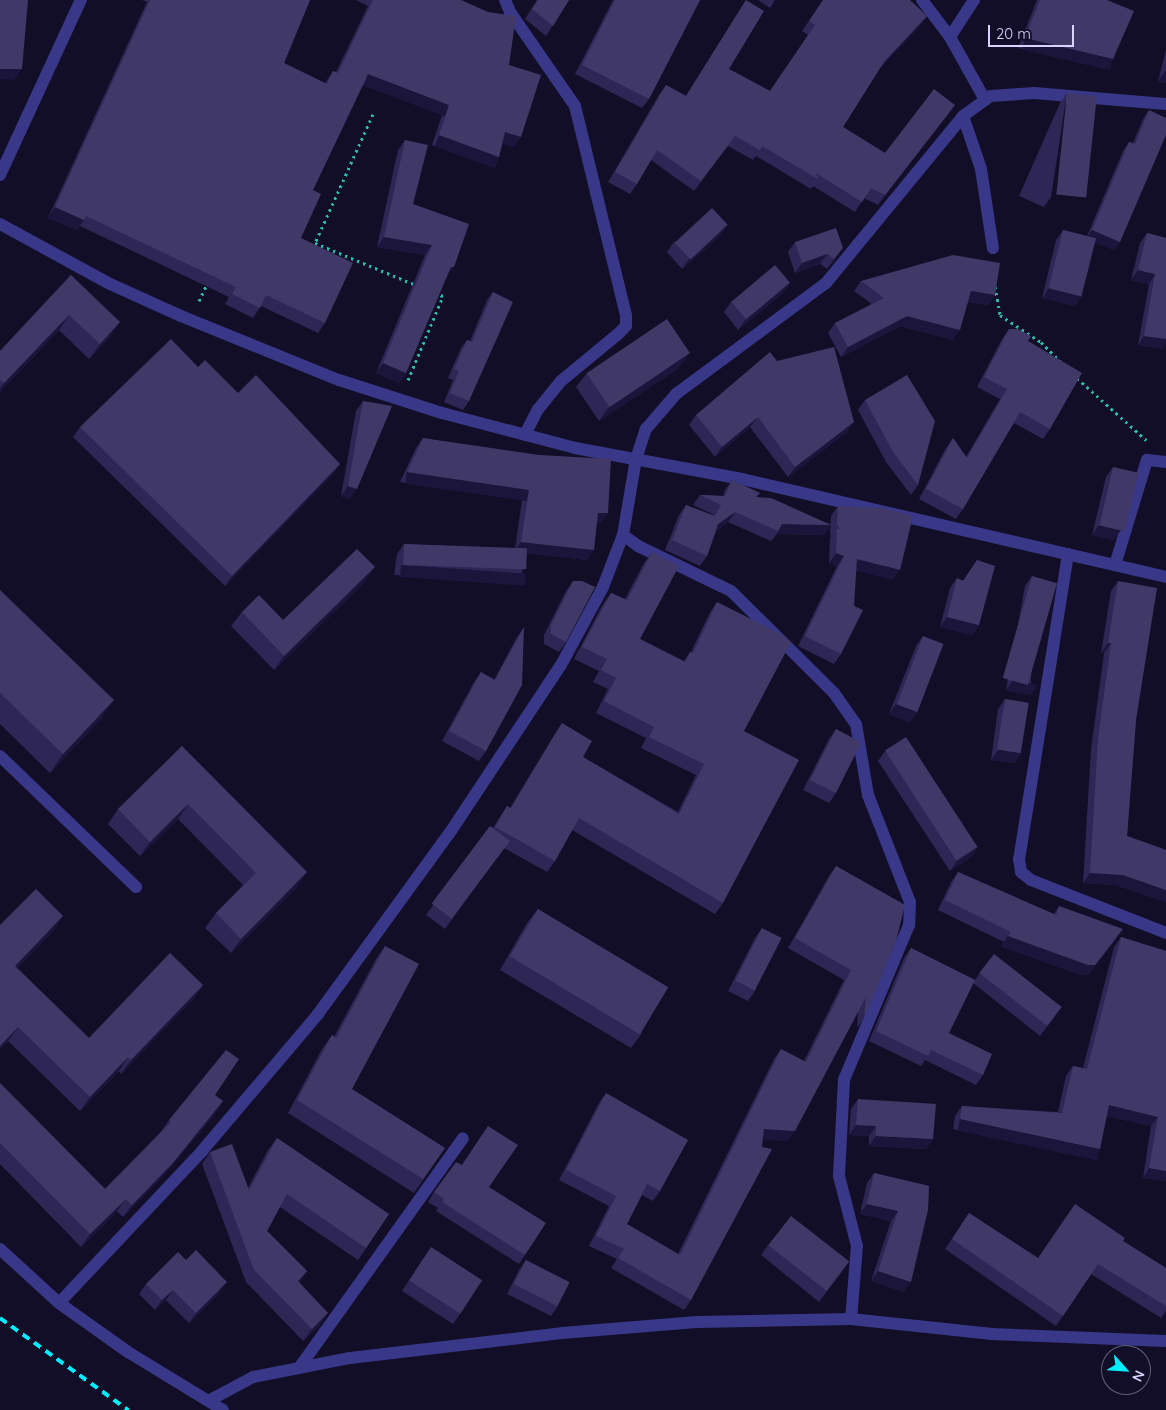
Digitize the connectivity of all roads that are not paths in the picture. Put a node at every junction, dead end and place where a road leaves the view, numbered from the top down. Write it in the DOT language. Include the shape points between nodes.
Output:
graph roads {
  1 [pos="81,0"];
  2 [pos="505,0"];
  3 [pos="922,0"];
  4 [pos="974,0"];
  5 [pos="950,38"];
  6 [pos="985,100"];
  7 [pos="1166,104"];
  8 [pos="963,116"];
  9 [pos="0,175"];
  10 [pos="0,224"];
  11 [pos="993,248"];
  12 [pos="525,435"];
  13 [pos="636,459"];
  14 [pos="1166,462"];
  15 [pos="622,535"];
  16 [pos="1068,554"];
  17 [pos="1115,565"];
  18 [pos="1166,576"];
  19 [pos="0,756"];
  20 [pos="136,887"];
  21 [pos="1166,933"];
  22 [pos="463,1138"];
  23 [pos="0,1249"];
  24 [pos="59,1303"];
  25 [pos="851,1318"];
  26 [pos="1166,1341"];
  27 [pos="299,1368"];
  28 [pos="210,1400"];
  29 [pos="223,1410"];
  1 -- 9 [label="street"];
  2 -- 12 [label="street" via="575,106 626,316 626,326 561,382 538,409"];
  3 -- 5 [label="street"];
  4 -- 5 [label="street"];
  5 -- 6 [label="street"];
  6 -- 7 [label="street" via="991,96 1034,93"];
  6 -- 8 [label="street"];
  8 -- 11 [label="street" via="981,168"];
  8 -- 13 [label="street" via="826,282 676,394 646,429"];
  10 -- 12 [label="street" via="108,283 339,380"];
  12 -- 13 [label="street"];
  13 -- 15 [label="street"];
  13 -- 16 [label="street" via="742,479"];
  14 -- 17 [label="street" via="1147,460"];
  15 -- 24 [label="street" via="603,587 561,665 449,834 318,1014 202,1151"];
  15 -- 25 [label="street" via="731,591 834,693 856,724 868,795 910,902 908,925 844,1080 839,1176 856,1246"];
  16 -- 17 [label="street"];
  16 -- 21 [label="street" via="1019,859 1021,872 1031,880"];
  17 -- 18 [label="street"];
  19 -- 20 [label="street"];
  22 -- 27 [label="street"];
  23 -- 24 [label="street"];
  24 -- 28 [label="street" via="128,1352"];
  25 -- 26 [label="street" via="992,1334"];
  25 -- 27 [label="street" via="697,1322 572,1332 350,1358"];
  27 -- 28 [label="street" via="252,1377"];
  28 -- 29 [label="street"];
}
